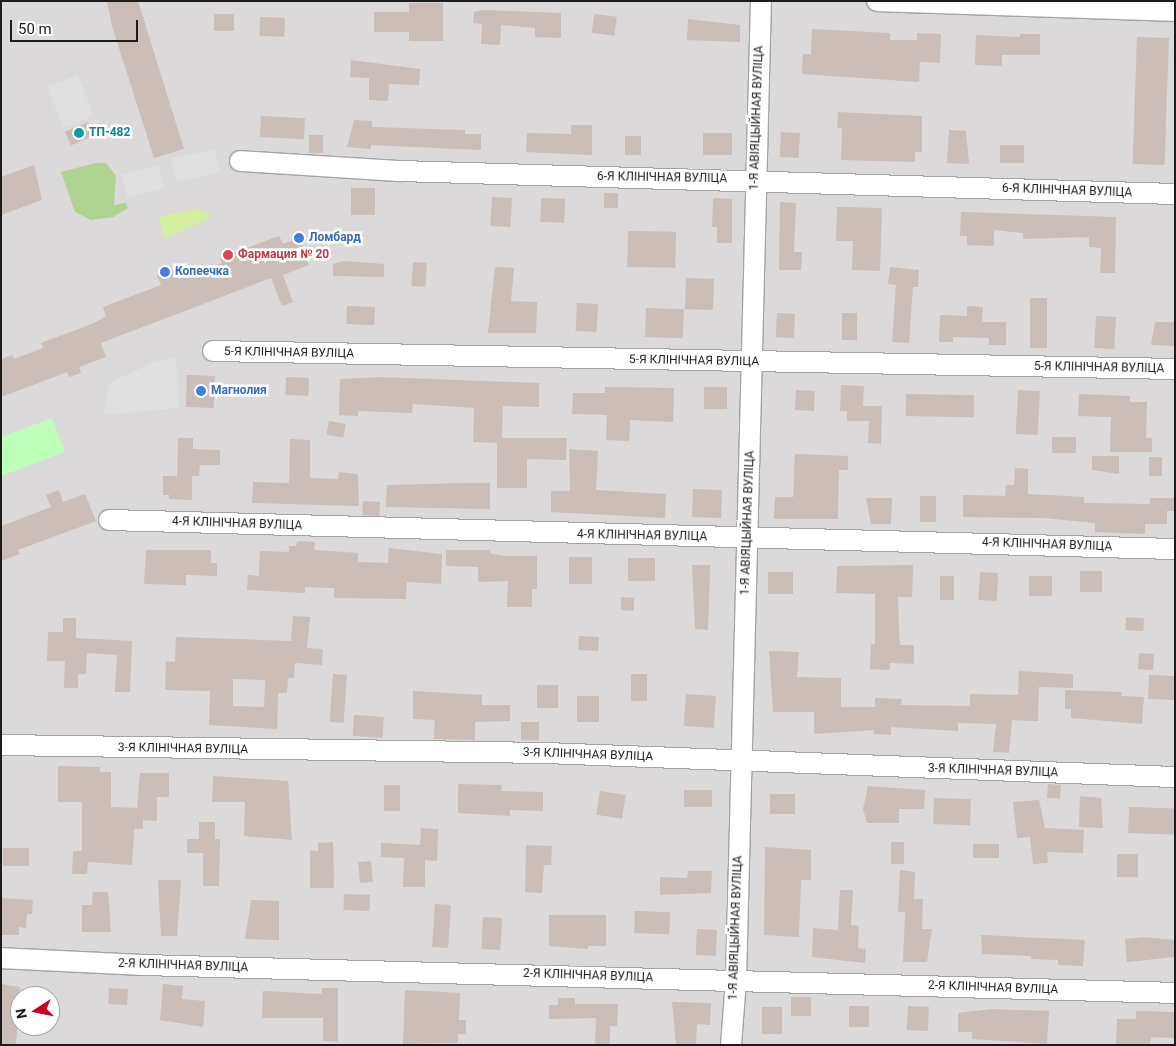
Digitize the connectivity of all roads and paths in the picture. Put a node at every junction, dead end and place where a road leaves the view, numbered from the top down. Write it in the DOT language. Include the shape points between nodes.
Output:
graph roads {
  1 [pos="760,1"];
  2 [pos="877,1"];
  3 [pos="1175,11"];
  4 [pos="240,161"];
  5 [pos="754,180"];
  6 [pos="1175,194"];
  7 [pos="213,351"];
  8 [pos="752,362"];
  9 [pos="1175,369"];
  10 [pos="109,520"];
  11 [pos="748,538"];
  12 [pos="1175,549"];
  13 [pos="1,744"];
  14 [pos="740,761"];
  15 [pos="1175,777"];
  16 [pos="1,958"];
  17 [pos="736,980"];
  18 [pos="1175,993"];
  19 [pos="731,1045"];
  1 -- 5 [label="street, 1-Я АВІЯЦЫЙНАЯ ВУЛІЦА"];
  2 -- 3 [label="street"];
  4 -- 5 [label="street, 6-Я КЛІНІЧНАЯ ВУЛІЦА" via="400,171"];
  5 -- 6 [label="street, 6-Я КЛІНІЧНАЯ ВУЛІЦА"];
  5 -- 8 [label="street, 1-Я АВІЯЦЫЙНАЯ ВУЛІЦА"];
  7 -- 8 [label="street, 5-Я КЛІНІЧНАЯ ВУЛІЦА"];
  8 -- 9 [label="street, 5-Я КЛІНІЧНАЯ ВУЛІЦА"];
  8 -- 11 [label="street, 1-Я АВІЯЦЫЙНАЯ ВУЛІЦА"];
  10 -- 11 [label="street, 4-Я КЛІНІЧНАЯ ВУЛІЦА"];
  11 -- 12 [label="street, 4-Я КЛІНІЧНАЯ ВУЛІЦА"];
  11 -- 14 [label="street, 1-Я АВІЯЦЫЙНАЯ ВУЛІЦА"];
  13 -- 14 [label="street, 3-Я КЛІНІЧНАЯ ВУЛІЦА" via="546,753"];
  14 -- 15 [label="street, 3-Я КЛІНІЧНАЯ ВУЛІЦА"];
  14 -- 17 [label="street, 1-Я АВІЯЦЫЙНАЯ ВУЛІЦА"];
  16 -- 17 [label="street, 2-Я КЛІНІЧНАЯ ВУЛІЦА" via="143,965"];
  17 -- 18 [label="street, 2-Я КЛІНІЧНАЯ ВУЛІЦА"];
  17 -- 19 [label="street, 1-Я АВІЯЦЫЙНАЯ ВУЛІЦА"];
}
